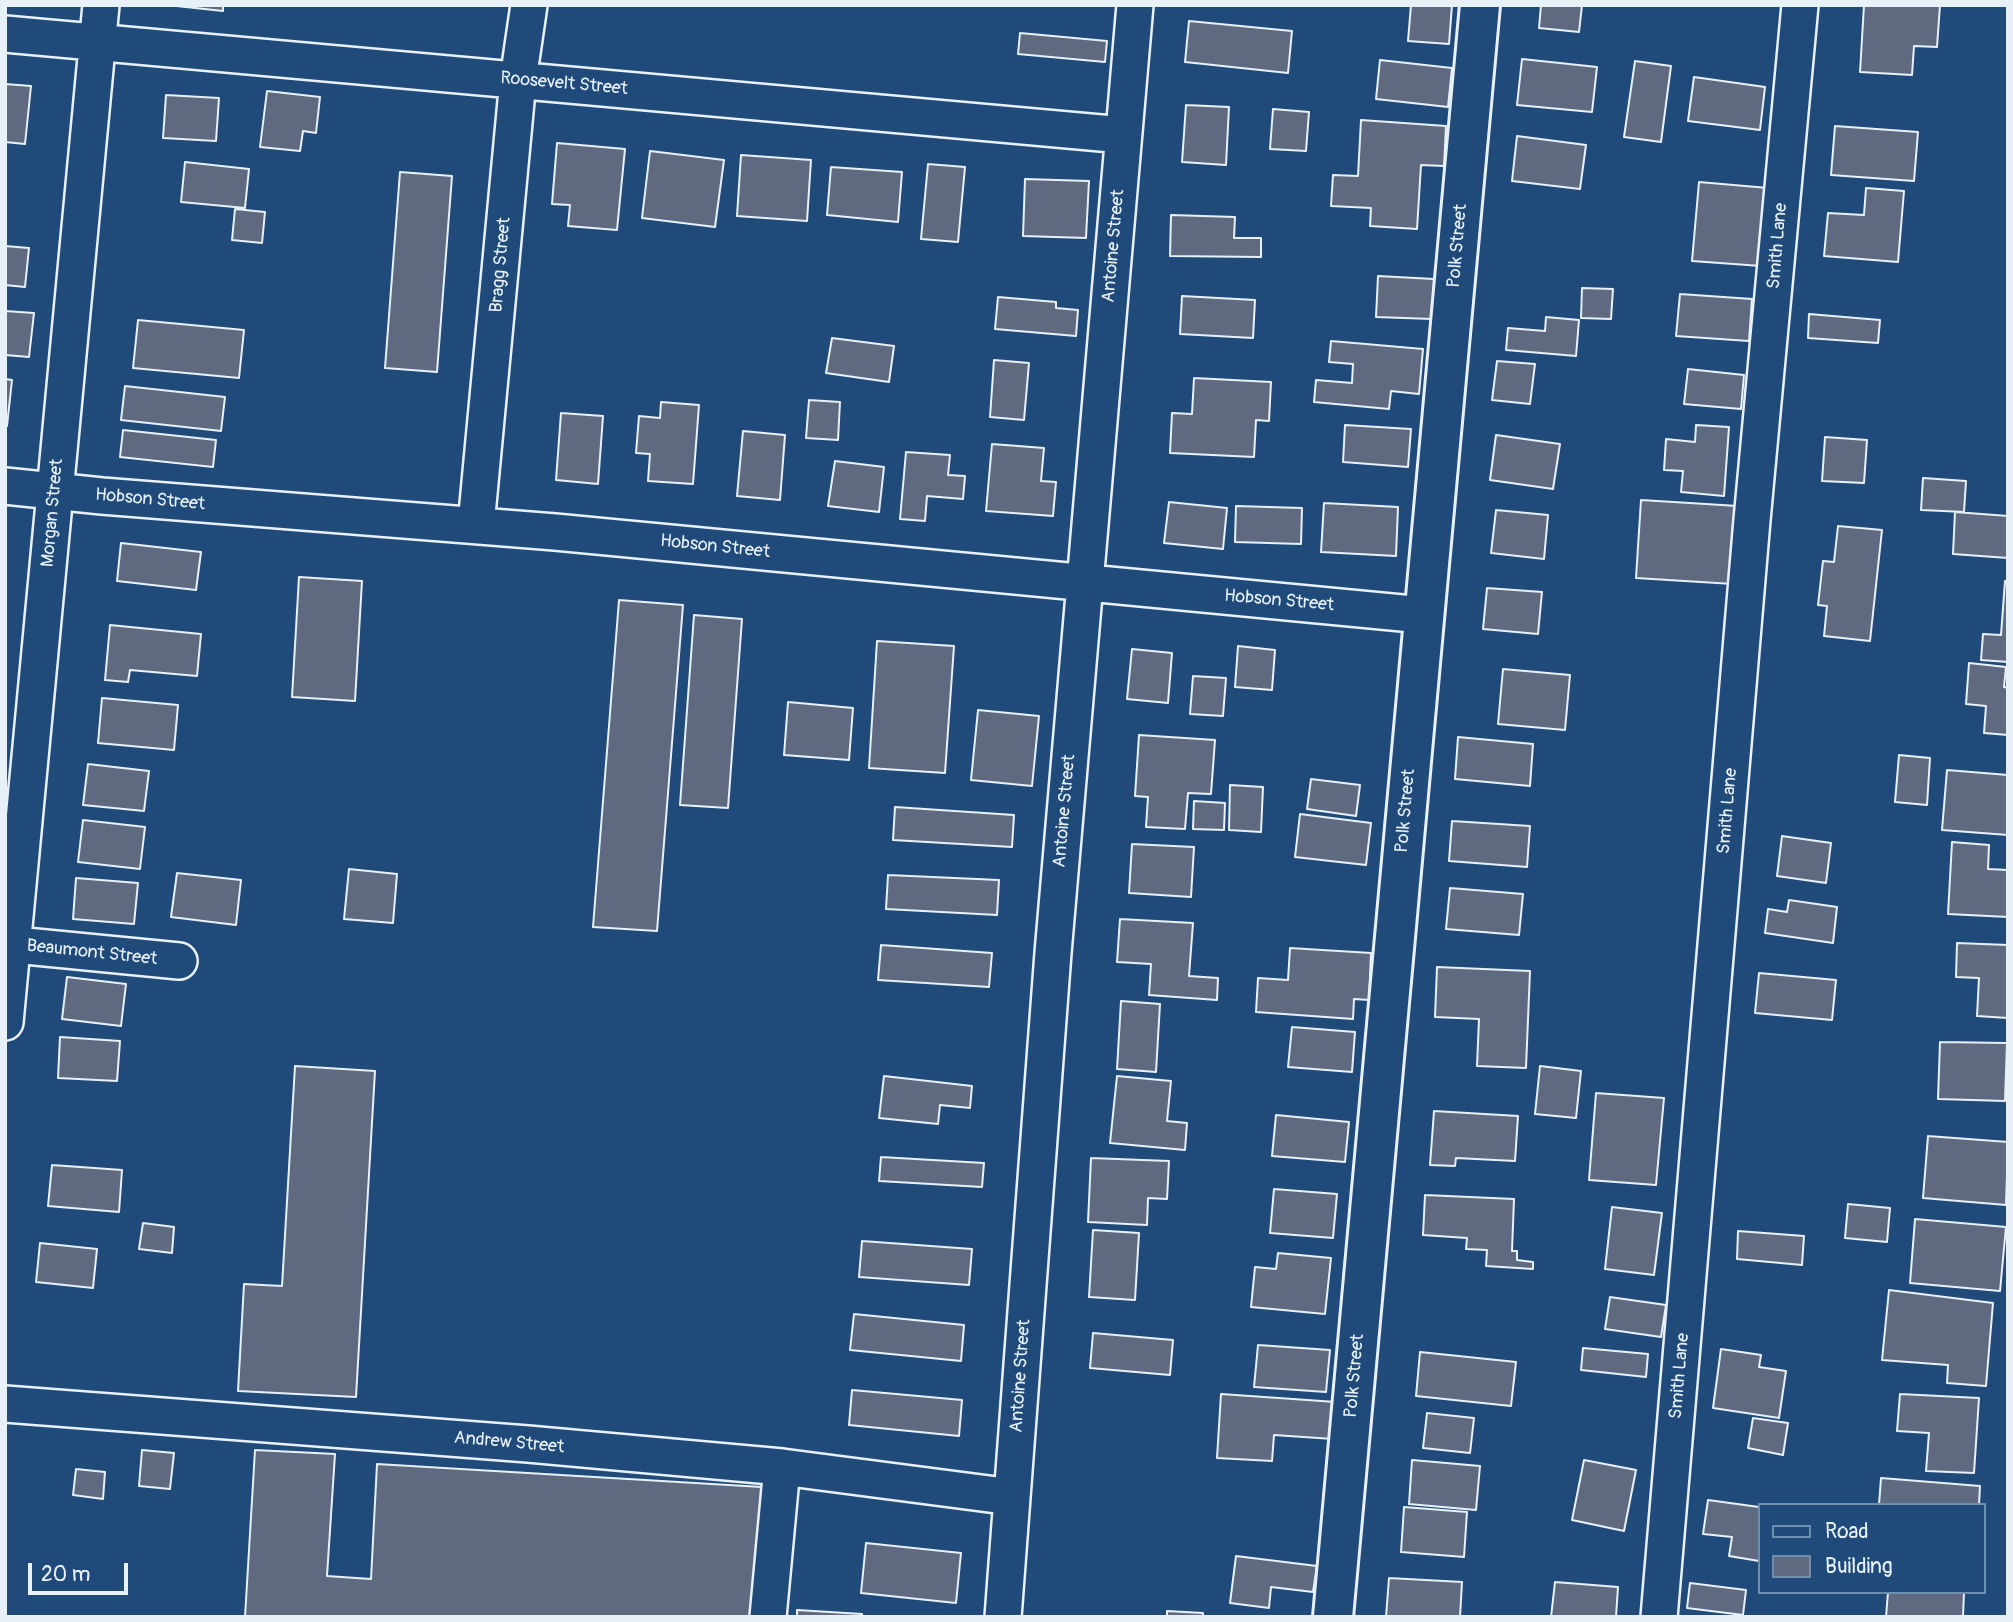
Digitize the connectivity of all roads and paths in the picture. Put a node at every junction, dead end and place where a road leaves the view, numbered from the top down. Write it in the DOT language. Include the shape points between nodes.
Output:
graph roads {
  1 [pos="101,5"];
  2 [pos="529,5"];
  3 [pos="1135,5"];
  4 [pos="1480,5"];
  5 [pos="1800,5"];
  6 [pos="5,34"];
  7 [pos="97,42"];
  8 [pos="518,80"];
  9 [pos="1124,135"];
  10 [pos="5,486"];
  11 [pos="55,492"];
  12 [pos="476,525"];
  13 [pos="1085,583"];
  14 [pos="1423,615"];
  15 [pos="9,944"];
  16 [pos="179,961"];
  17 [pos="5,1022"];
  18 [pos="5,1404"];
  19 [pos="782,1467"];
  20 [pos="1012,1497"];
  21 [pos="768,1617"];
  22 [pos="1003,1617"];
  23 [pos="1334,1617"];
  24 [pos="1659,1617"];
  1 -- 7 [label="street, Morgan Street"];
  2 -- 8 [label="street, Bragg Street"];
  3 -- 9 [label="street, Antoine Street"];
  4 -- 14 [label="street, Polk Street"];
  5 -- 24 [label="street, Smith Lane"];
  6 -- 7 [label="street, Roosevelt Street"];
  7 -- 8 [label="street, Roosevelt Street"];
  7 -- 11 [label="street, Morgan Street"];
  8 -- 9 [label="street, Roosevelt Street"];
  8 -- 12 [label="street, Bragg Street"];
  9 -- 13 [label="street, Antoine Street"];
  10 -- 11 [label="street, Hobson Street"];
  11 -- 12 [label="street, Hobson Street"];
  11 -- 15 [label="street, Morgan Street"];
  12 -- 13 [label="street, Hobson Street"];
  13 -- 14 [label="street, Hobson Street"];
  13 -- 20 [label="street, Antoine Street"];
  14 -- 23 [label="street, Polk Street"];
  15 -- 16 [label="street, Beaumont Street"];
  15 -- 17 [label="street, Morgan Street"];
  18 -- 19 [label="street, Andrew Street"];
  19 -- 20 [label="street, Andrew Street"];
  19 -- 21 [label="street"];
  20 -- 22 [label="street, Antoine Street"];
}
